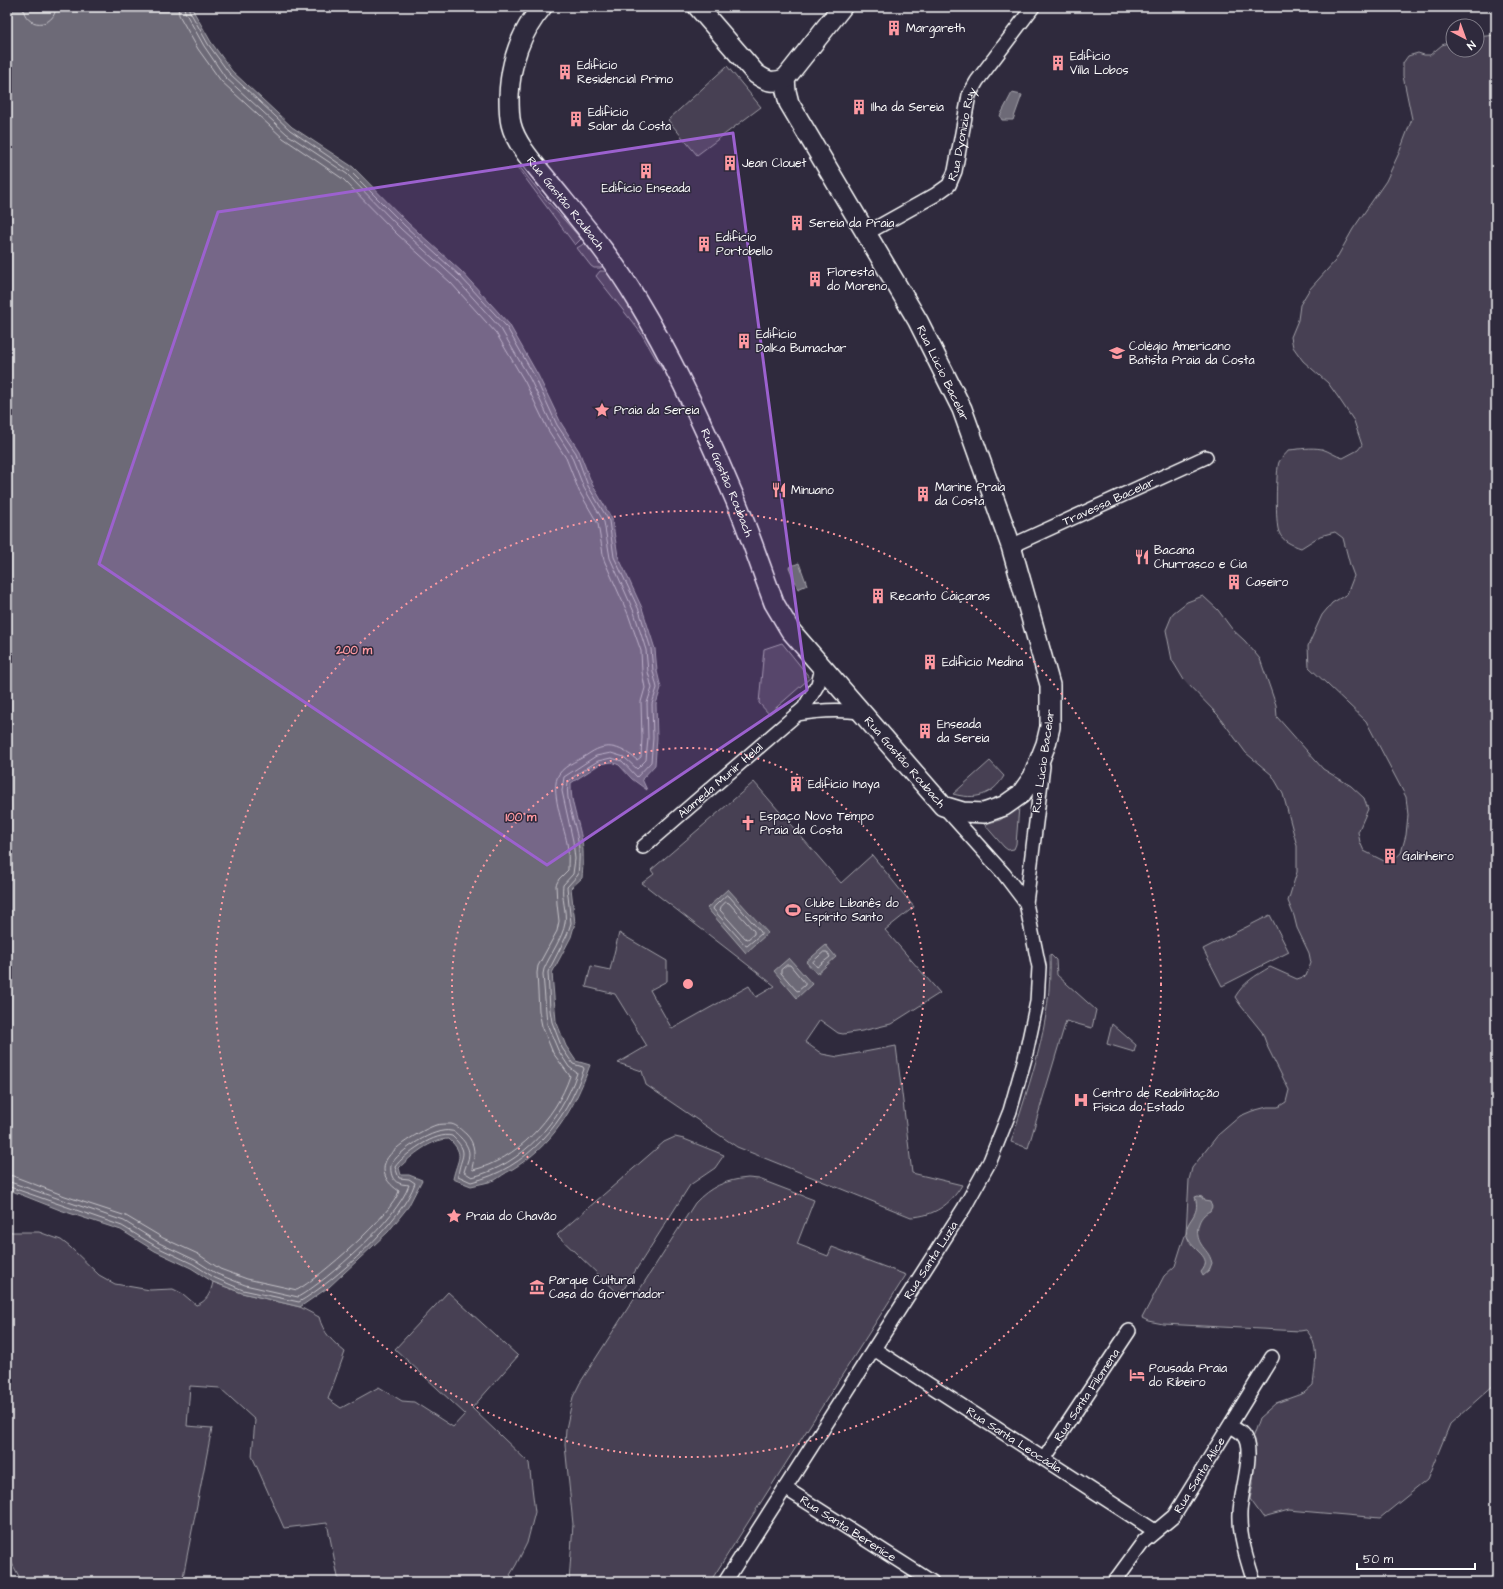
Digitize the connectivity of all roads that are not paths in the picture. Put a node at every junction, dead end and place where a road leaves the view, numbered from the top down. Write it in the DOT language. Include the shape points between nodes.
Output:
graph roads {
  1 [pos="542,7"];
  2 [pos="698,7"];
  3 [pos="842,7"];
  4 [pos="1033,7"];
  5 [pos="785,79"];
  6 [pos="867,233"];
  7 [pos="1206,457"];
  8 [pos="1011,546"];
  9 [pos="822,668"];
  10 [pos="861,712"];
  11 [pos="797,714"];
  12 [pos="1046,744"];
  13 [pos="943,806"];
  14 [pos="643,847"];
  15 [pos="1026,903"];
  16 [pos="1129,1331"];
  17 [pos="874,1349"];
  18 [pos="1272,1357"];
  19 [pos="1230,1426"];
  20 [pos="1044,1459"];
  21 [pos="785,1488"];
  22 [pos="1156,1530"];
  23 [pos="725,1582"];
  24 [pos="932,1582"];
  25 [pos="1114,1582"];
  26 [pos="1254,1582"];
  1 -- 9 [label="street, Rua Gastão Roubach" via="524,34 515,56 510,79 511,125 522,148 618,270 638,300 695,408 732,491 780,614"];
  2 -- 5 [label="street" via="756,74 774,82"];
  3 -- 5 [label="street"];
  4 -- 6 [label="street, Rua Dyonizio Ruy" via="969,95 955,171 948,185"];
  5 -- 6 [label="street, Rua Lúcio Bacelar" via="789,103"];
  6 -- 8 [label="street, Rua Lúcio Bacelar" via="918,321 962,409"];
  7 -- 8 [label="street, Travessa Bacelar"];
  8 -- 12 [label="street, Rua Lúcio Bacelar" via="1050,684 1050,727"];
  9 -- 10 [label="street, Rua Gastão Roubach"];
  9 -- 11 [label="street, Alameda Munir Helal" via="814,692"];
  10 -- 11 [label="street" via="825,710"];
  10 -- 13 [label="street, Rua Gastão Roubach"];
  11 -- 14 [label="street, Alameda Munir Helal"];
  12 -- 13 [label="street" via="1028,786 1013,801 984,813 953,810"];
  12 -- 15 [label="street, Rua Lúcio Bacelar"];
  13 -- 15 [label="street, Rua Gastão Roubach" via="1004,874"];
  15 -- 17 [label="street, Rua Santa Luzia" via="1039,967 1037,1002 1010,1111 978,1185"];
  16 -- 20 [label="street, Rua Santa Filomena"];
  17 -- 20 [label="street, Rua Santa Leocádia"];
  17 -- 21 [label="street, Rua Santa Luzia"];
  18 -- 19 [label="street, Rua Santa Alice"];
  19 -- 22 [label="street, Rua Santa Alice" via="1174,1516"];
  19 -- 26 [label="street" via="1242,1434 1247,1443 1240,1522"];
  20 -- 22 [label="street, Rua Santa Leocádia"];
  21 -- 23 [label="street, Rua Santa Luzia"];
  21 -- 24 [label="street, Rua Santa Berenice"];
  22 -- 25 [label="street, Rua Santa Alice" via="1144,1540"];
}
